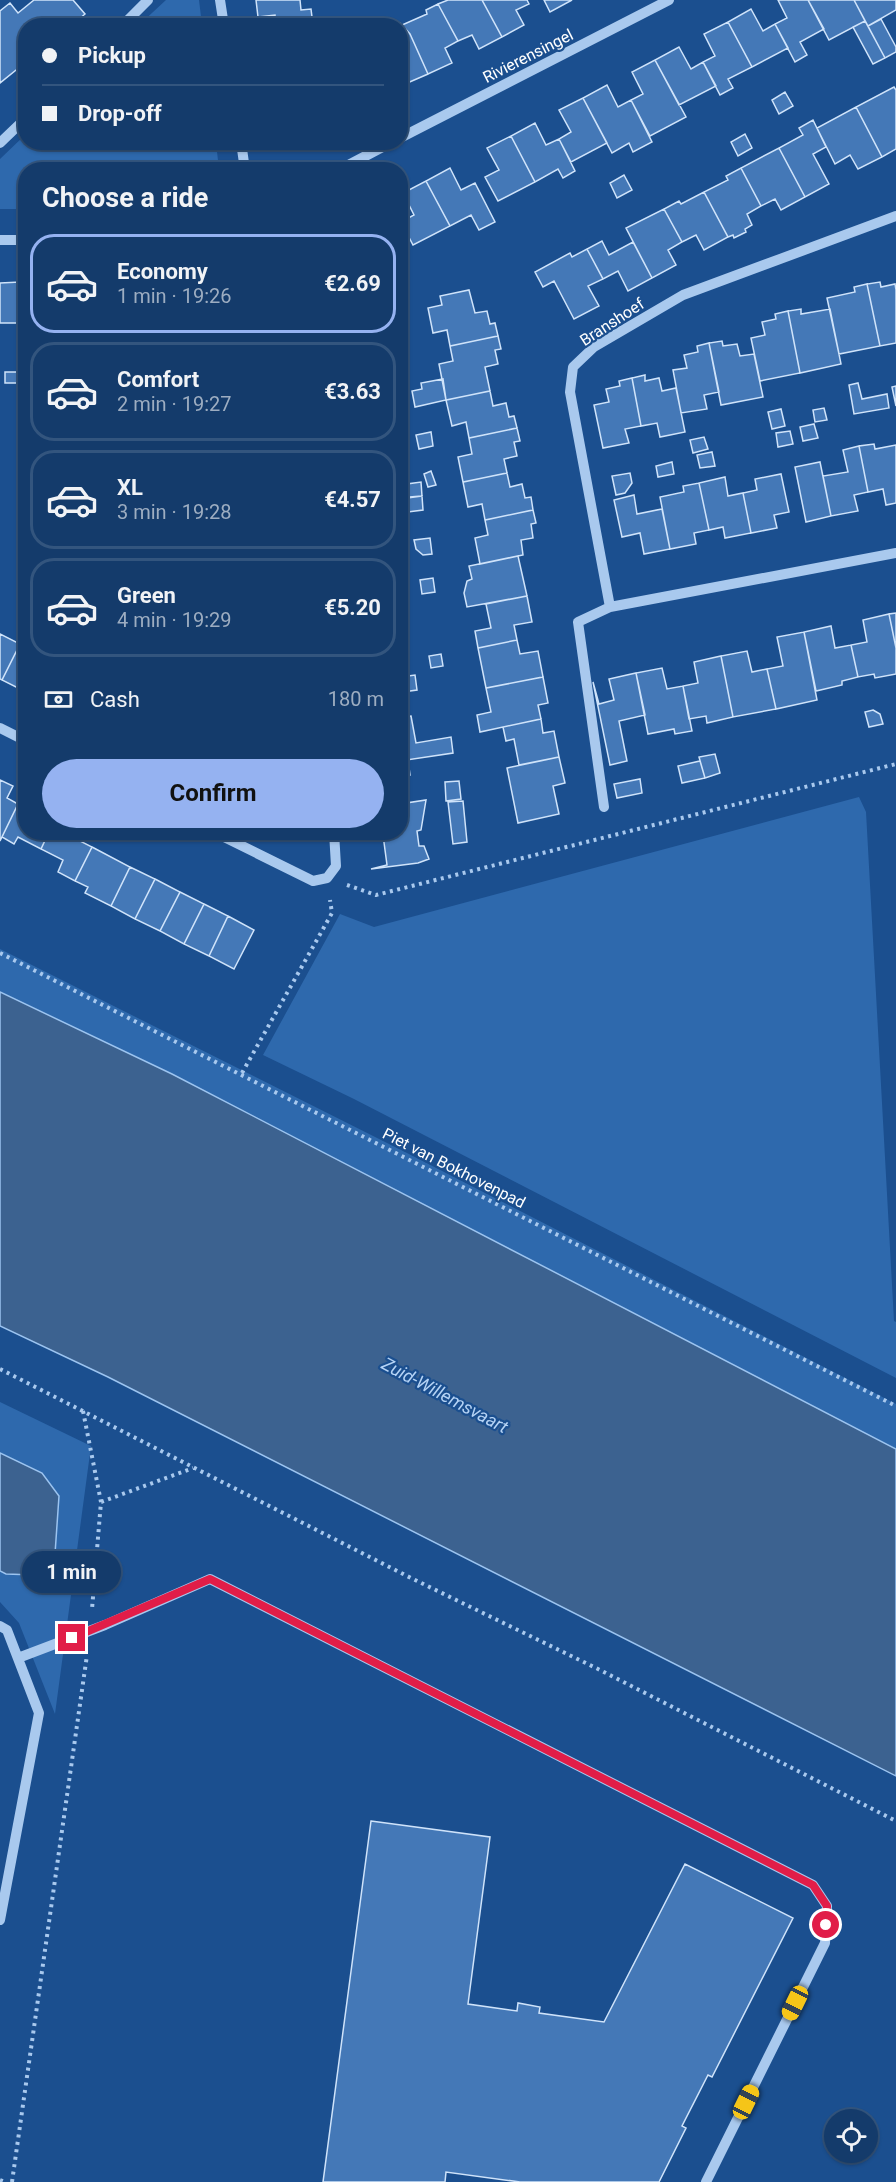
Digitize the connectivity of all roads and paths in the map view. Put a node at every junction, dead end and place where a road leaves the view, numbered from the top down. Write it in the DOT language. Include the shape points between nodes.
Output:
graph roads {
  1 [pos="148,0"];
  2 [pos="220,0"];
  3 [pos="669,0"];
  4 [pos="130,18"];
  5 [pos="223,18"];
  6 [pos="18,126"];
  7 [pos="408,134"];
  8 [pos="0,143"];
  9 [pos="377,150"];
  10 [pos="354,162"];
  11 [pos="896,216"];
  12 [pos="0,240"];
  13 [pos="18,240"];
  14 [pos="896,553"];
  15 [pos="610,607"];
  16 [pos="0,729"];
  17 [pos="18,737"];
  18 [pos="896,764"];
  19 [pos="604,807"];
  20 [pos="230,840"];
  21 [pos="334,840"];
  22 [pos="327,878"];
  23 [pos="0,953"];
  24 [pos="242,1073"];
  25 [pos="0,1368"];
  26 [pos="896,1406"];
  27 [pos="82,1411"];
  28 [pos="193,1468"];
  29 [pos="101,1502"];
  30 [pos="0,1626"];
  31 [pos="90,1631"];
  32 [pos="18,1658"];
  33 [pos="896,1821"];
  34 [pos="0,1920"];
  35 [pos="0,2180"];
  36 [pos="5,2182"];
  37 [pos="12,2182"];
  38 [pos="706,2182"];
  1 -- 4 [label="street"];
  2 -- 5 [label="street"];
  3 -- 7 [label="street, Rivierensingel"];
  6 -- 8 [label="street"];
  9 -- 10 [label="street"];
  11 -- 15 [label="street, Branshoef" via="683,295 594,347 573,367 570,392"];
  12 -- 13 [label="street"];
  14 -- 15 [label="street"];
  15 -- 19 [label="street" via="578,622"];
  16 -- 17 [label="street"];
  18 -- 22 [label="path" via="376,895"];
  20 -- 22 [label="street" via="312,880"];
  21 -- 22 [label="street" via="336,866"];
  22 -- 24 [label="path" via="332,913"];
  23 -- 24 [label="path, Piet van Bokhovenpad"];
  24 -- 26 [label="path, Piet van Bokhovenpad"];
  25 -- 27 [label="path"];
  27 -- 28 [label="path"];
  27 -- 29 [label="path"];
  28 -- 29 [label="path"];
  28 -- 33 [label="path"];
  29 -- 31 [label="path"];
  30 -- 32 [label="street" via="7,1630"];
  31 -- 32 [label="street"];
  31 -- 37 [label="path"];
  31 -- 38 [label="street" via="210,1579 813,1885 827,1906 825,1943"];
  32 -- 34 [label="street" via="39,1713"];
  35 -- 36 [label="path"];
}
